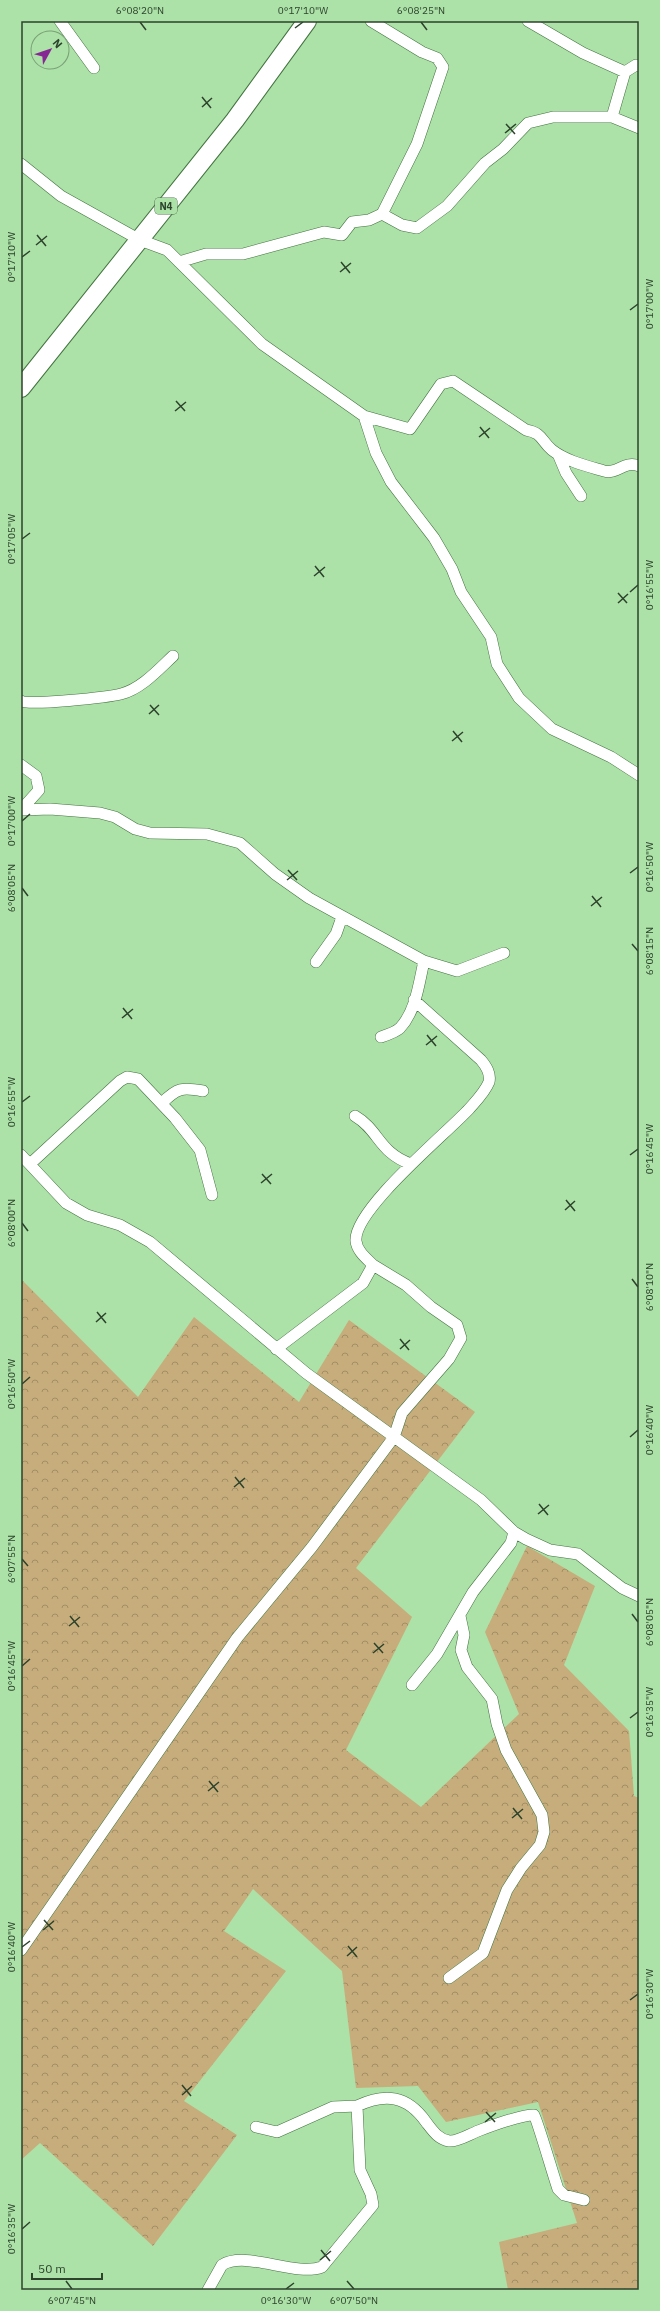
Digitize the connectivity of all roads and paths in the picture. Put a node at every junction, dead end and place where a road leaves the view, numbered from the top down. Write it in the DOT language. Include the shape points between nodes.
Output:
graph roads {
  1 [pos="60,21"];
  2 [pos="307,21"];
  3 [pos="371,21"];
  4 [pos="528,21"];
  5 [pos="639,66"];
  6 [pos="94,68"];
  7 [pos="625,72"];
  8 [pos="612,117"];
  9 [pos="639,128"];
  10 [pos="21,164"];
  11 [pos="382,214"];
  12 [pos="140,240"];
  13 [pos="179,262"];
  14 [pos="21,388"];
  15 [pos="364,416"];
  16 [pos="558,454"];
  17 [pos="639,466"];
  18 [pos="581,496"];
  19 [pos="173,656"];
  20 [pos="21,701"];
  21 [pos="21,765"];
  22 [pos="639,775"];
  23 [pos="21,810"];
  24 [pos="342,916"];
  25 [pos="504,953"];
  26 [pos="424,961"];
  27 [pos="316,962"];
  28 [pos="414,1000"];
  29 [pos="381,1038"];
  30 [pos="203,1091"];
  31 [pos="162,1103"];
  32 [pos="355,1116"];
  33 [pos="21,1155"];
  34 [pos="30,1164"];
  35 [pos="411,1164"];
  36 [pos="212,1195"];
  37 [pos="373,1265"];
  38 [pos="276,1349"];
  39 [pos="394,1437"];
  40 [pos="514,1532"];
  41 [pos="639,1596"];
  42 [pos="460,1616"];
  43 [pos="412,1685"];
  44 [pos="21,1950"];
  45 [pos="449,1978"];
  46 [pos="357,2106"];
  47 [pos="256,2128"];
  48 [pos="584,2200"];
  49 [pos="208,2290"];
  1 -- 6 [label="street"];
  2 -- 12 [label="highway, N4" via="235,120"];
  3 -- 11 [label="street" via="422,52 437,58 443,67 417,144"];
  4 -- 7 [label="street" via="583,53"];
  5 -- 7 [label="street" via="636,65"];
  7 -- 8 [label="street"];
  8 -- 9 [label="street"];
  8 -- 11 [label="street" via="553,117 528,123 503,149 485,163 447,206 417,228 402,225"];
  10 -- 12 [label="street" via="61,196"];
  11 -- 13 [label="street" via="370,220 352,222 342,235 324,232 243,254 206,254"];
  12 -- 13 [label="street" via="167,250"];
  12 -- 14 [label="highway, N4"];
  13 -- 15 [label="street" via="262,344"];
  15 -- 16 [label="street" via="410,429 441,384 453,381 526,430 535,432"];
  15 -- 22 [label="street" via="376,453 391,482 434,538 452,569 461,592 491,637 497,664 520,698 552,729 611,757"];
  16 -- 17 [label="street" via="606,472 630,463"];
  16 -- 18 [label="street" via="566,473"];
  19 -- 20 [label="street" via="142,683 121,694 48,703"];
  21 -- 23 [label="street" via="31,770 39,782 36,796"];
  23 -- 24 [label="street" via="50,809 100,813 150,833 207,834 240,844 275,874 309,898"];
  24 -- 26 [label="street"];
  24 -- 27 [label="street" via="336,934"];
  25 -- 26 [label="street" via="457,971"];
  26 -- 28 [label="street"];
  28 -- 29 [label="street" via="399,1029"];
  28 -- 35 [label="street" via="480,1060 488,1070 489,1081 482,1094 462,1116"];
  30 -- 31 [label="street" via="187,1088 174,1090"];
  31 -- 34 [label="street" via="138,1079 127,1077"];
  31 -- 36 [label="street" via="200,1150"];
  32 -- 35 [label="street" via="363,1121 392,1154"];
  33 -- 34 [label="street"];
  34 -- 38 [label="street" via="66,1202 87,1215 120,1225 150,1242"];
  35 -- 37 [label="street" via="365,1214 359,1228 356,1240 358,1250"];
  37 -- 38 [label="street" via="363,1283"];
  37 -- 39 [label="street" via="406,1285 457,1325 461,1338 449,1359 402,1413"];
  38 -- 39 [label="street"];
  39 -- 40 [label="street" via="481,1500"];
  39 -- 44 [label="street" via="312,1547 237,1638"];
  40 -- 41 [label="street" via="550,1550 578,1554 622,1588"];
  40 -- 42 [label="street" via="511,1543 473,1592"];
  42 -- 43 [label="street" via="437,1654"];
  42 -- 45 [label="street" via="464,1635 461,1650 465,1661 492,1699 506,1750 542,1815 544,1832 540,1845 507,1890 483,1953"];
  46 -- 47 [label="street" via="334,2106 277,2132"];
  46 -- 48 [label="street" via="373,2099 402,2100 415,2109 435,2134 451,2142 534,2115 558,2189 564,2196"];
  46 -- 49 [label="street" via="360,2170 373,2204 331,2259 322,2267 310,2270 236,2260 227,2262 222,2265"];
}
